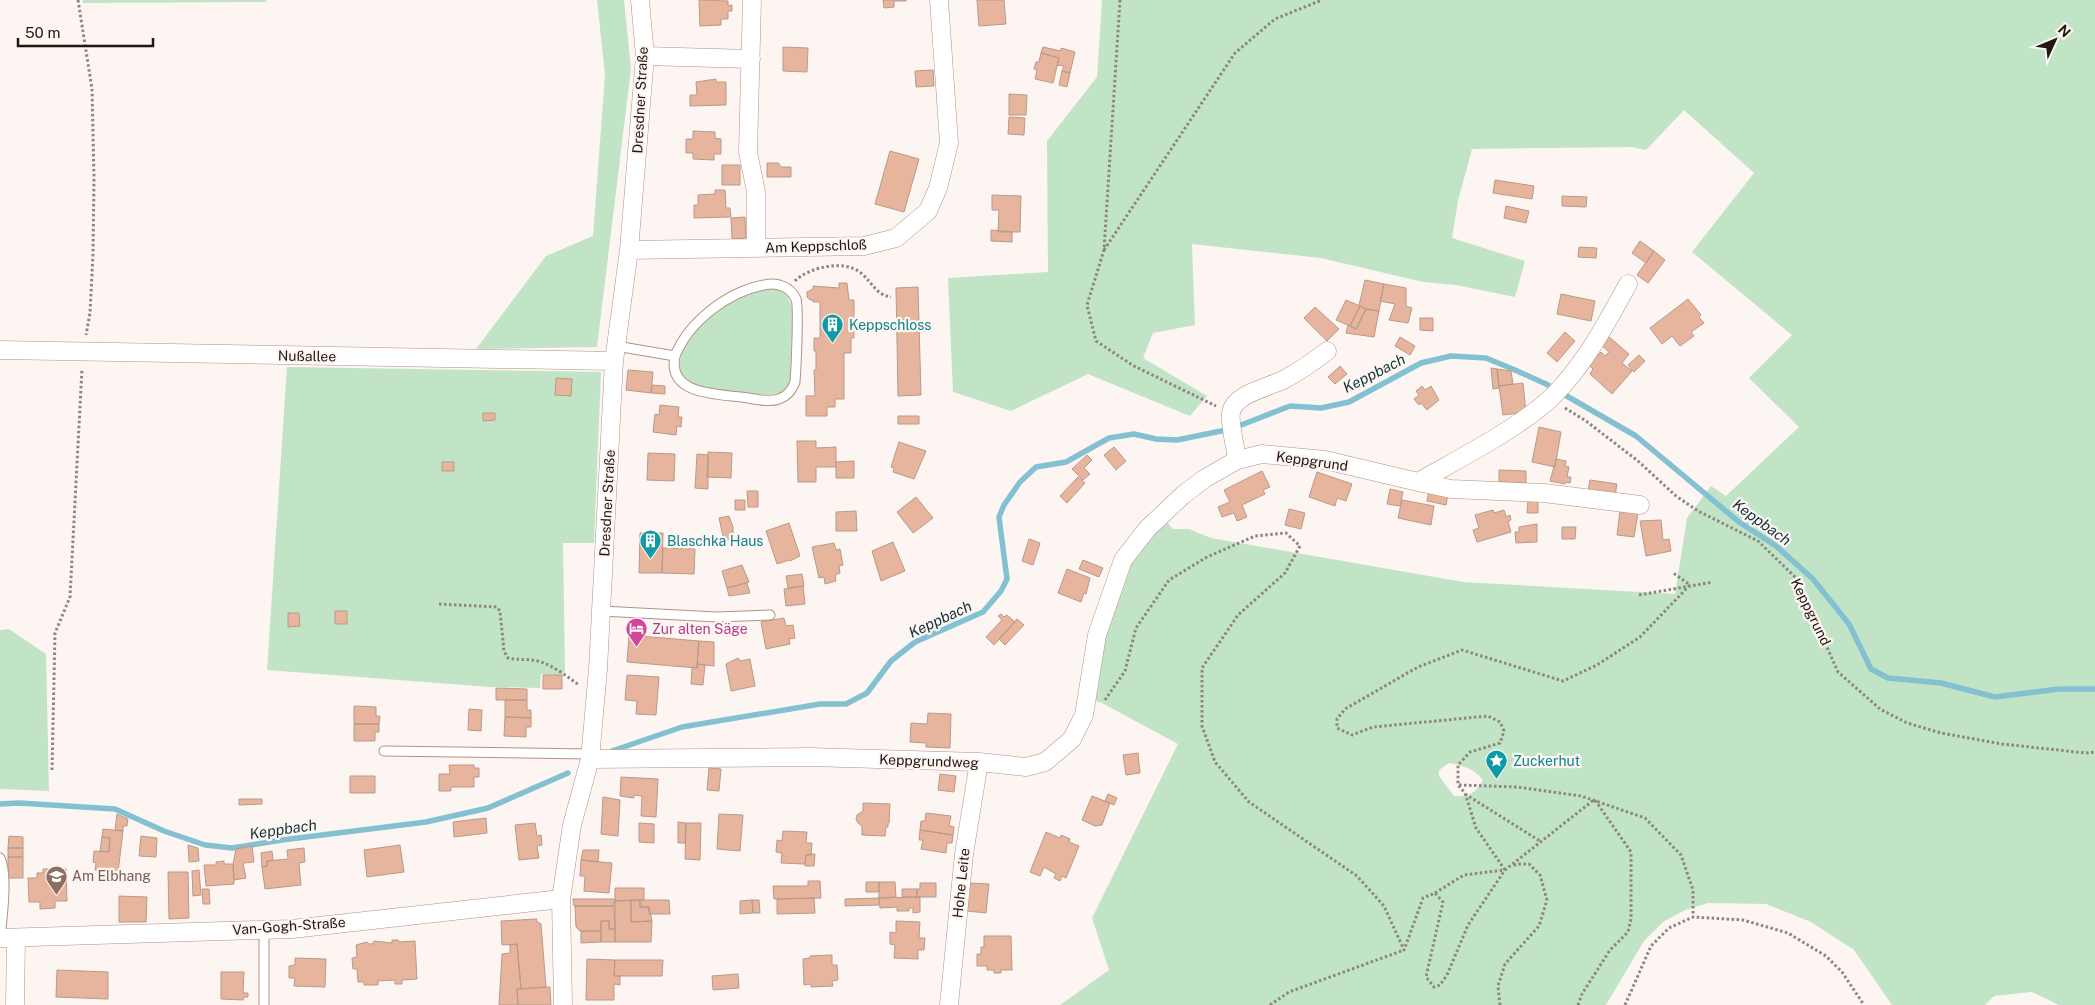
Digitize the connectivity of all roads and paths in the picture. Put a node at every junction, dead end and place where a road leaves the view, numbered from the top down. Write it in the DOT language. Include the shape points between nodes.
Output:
graph roads {
  1 [pos="78,0"];
  2 [pos="640,0"];
  3 [pos="752,0"];
  4 [pos="939,0"];
  5 [pos="1120,0"];
  6 [pos="1322,0"];
  7 [pos="645,56"];
  8 [pos="750,59"];
  9 [pos="756,248"];
  10 [pos="629,250"];
  11 [pos="1104,250"];
  12 [pos="1628,284"];
  13 [pos="787,288"];
  14 [pos="891,297"];
  15 [pos="0,350"];
  16 [pos="1327,350"];
  17 [pos="83,352"];
  18 [pos="615,354"];
  19 [pos="675,356"];
  20 [pos="1550,398"];
  21 [pos="1231,418"];
  22 [pos="1236,453"];
  23 [pos="1418,482"];
  24 [pos="1640,505"];
  25 [pos="1123,560"];
  26 [pos="1672,572"];
  27 [pos="1713,582"];
  28 [pos="1690,586"];
  29 [pos="1639,595"];
  30 [pos="439,604"];
  31 [pos="601,612"];
  32 [pos="770,615"];
  33 [pos="579,685"];
  34 [pos="1102,707"];
  35 [pos="384,751"];
  36 [pos="2095,752"];
  37 [pos="590,756"];
  38 [pos="979,762"];
  39 [pos="52,770"];
  40 [pos="1458,784"];
  41 [pos="1465,793"];
  42 [pos="1595,799"];
  43 [pos="1540,841"];
  44 [pos="0,858"];
  45 [pos="1505,870"];
  46 [pos="1435,893"];
  47 [pos="561,899"];
  48 [pos="1693,917"];
  49 [pos="264,930"];
  50 [pos="5,938"];
  51 [pos="1404,950"];
  52 [pos="15,1005"];
  53 [pos="264,1005"];
  54 [pos="563,1005"];
  55 [pos="949,1005"];
  56 [pos="1270,1005"];
  57 [pos="1500,1005"];
  58 [pos="1578,1005"];
  59 [pos="1625,1005"];
  60 [pos="1864,1005"];
  1 -- 17 [label="path" via="92,89 94,178 94,254 90,313"];
  2 -- 7 [label="street, Dresdner Straße"];
  3 -- 8 [label="street"];
  4 -- 9 [label="street, Am Keppschloß" via="949,143 938,188 928,211 896,238 864,246"];
  5 -- 11 [label="path"];
  6 -- 11 [label="path" via="1274,18 1235,53"];
  7 -- 8 [label="street"];
  7 -- 10 [label="street, Dresdner Straße"];
  8 -- 9 [label="street" via="748,152 756,192"];
  9 -- 10 [label="street, Am Keppschloß"];
  10 -- 18 [label="street, Dresdner Straße"];
  11 -- 21 [label="path" via="1087,305 1096,341 1134,366"];
  12 -- 20 [label="street" via="1604,327 1567,380"];
  13 -- 14 [label="path" via="810,270 822,266 848,267 860,271 882,296"];
  13 -- 19 [label="lane" via="769,283 731,296 699,321 678,347"];
  13 -- 19 [label="lane" via="797,300 797,310 795,382 785,396 778,400 765,400 697,390 676,376 673,367"];
  15 -- 17 [label="street, Nußallee"];
  16 -- 21 [label="street" via="1283,381 1249,394 1236,404"];
  17 -- 18 [label="street, Nußallee"];
  17 -- 39 [label="path" via="70,597 55,633"];
  18 -- 19 [label="lane"];
  18 -- 31 [label="street, Dresdner Straße"];
  20 -- 23 [label="street" via="1524,418"];
  20 -- 36 [label="path, Keppgrund" via="1638,461 1676,496 1698,511 1758,541 1796,578 1838,672 1880,709 1907,723 1940,733 2002,744"];
  21 -- 22 [label="street"];
  22 -- 23 [label="street, Keppgrund" via="1325,460"];
  22 -- 25 [label="street, Keppgrund" via="1147,529"];
  23 -- 24 [label="street, Keppgrund" via="1451,489 1544,493"];
  25 -- 38 [label="street, Keppgrundweg" via="1097,635 1084,715 1072,739 1045,762 1026,767"];
  26 -- 28 [label="path"];
  27 -- 28 [label="path"];
  28 -- 29 [label="path"];
  28 -- 40 [label="path" via="1640,637 1597,665 1563,681 1462,650 1418,667 1345,709 1337,719 1336,728 1352,734 1372,727 1422,721 1488,716 1500,722 1504,731 1500,743 1470,752 1458,765"];
  30 -- 33 [label="path" via="497,607 508,658 532,660 548,666"];
  31 -- 32 [label="lane" via="717,617"];
  31 -- 37 [label="street, Dresdner Straße"];
  34 -- 51 [label="path" via="1125,670 1136,628 1169,580 1207,557 1255,536 1286,533 1300,546 1285,573 1238,615 1202,668 1202,726 1215,762 1249,802 1357,876 1384,906"];
  35 -- 37 [label="lane"];
  37 -- 38 [label="street, Keppgrundweg"];
  37 -- 47 [label="street, Dresdner Straße" via="572,825"];
  38 -- 55 [label="street, Hohe Leite" via="964,854"];
  40 -- 41 [label="path"];
  40 -- 42 [label="path" via="1516,787"];
  41 -- 43 [label="path"];
  41 -- 45 [label="path" via="1476,828"];
  42 -- 43 [label="path"];
  42 -- 48 [label="path" via="1645,818 1681,855 1693,890"];
  42 -- 58 [label="path" via="1631,852 1630,919 1628,932 1610,950"];
  43 -- 45 [label="path"];
  44 -- 50 [label="lane" via="3,864"];
  45 -- 46 [label="path" via="1464,875"];
  45 -- 46 [label="path" via="1468,926 1447,975 1440,985 1434,986 1426,978 1443,902"];
  45 -- 57 [label="path" via="1517,864 1529,864 1540,875 1547,900 1539,926 1505,964 1498,986"];
  46 -- 51 [label="path" via="1424,898"];
  47 -- 49 [label="street, Van-Gogh-Straße"];
  47 -- 54 [label="street, Dresdner Straße"];
  48 -- 59 [label="path" via="1669,928 1651,946"];
  48 -- 60 [label="path" via="1742,920 1788,932 1826,956 1842,972"];
  49 -- 50 [label="street, Van-Gogh-Straße"];
  49 -- 53 [label="lane"];
  50 -- 52 [label="street"];
  51 -- 56 [label="path" via="1289,992"];
}
